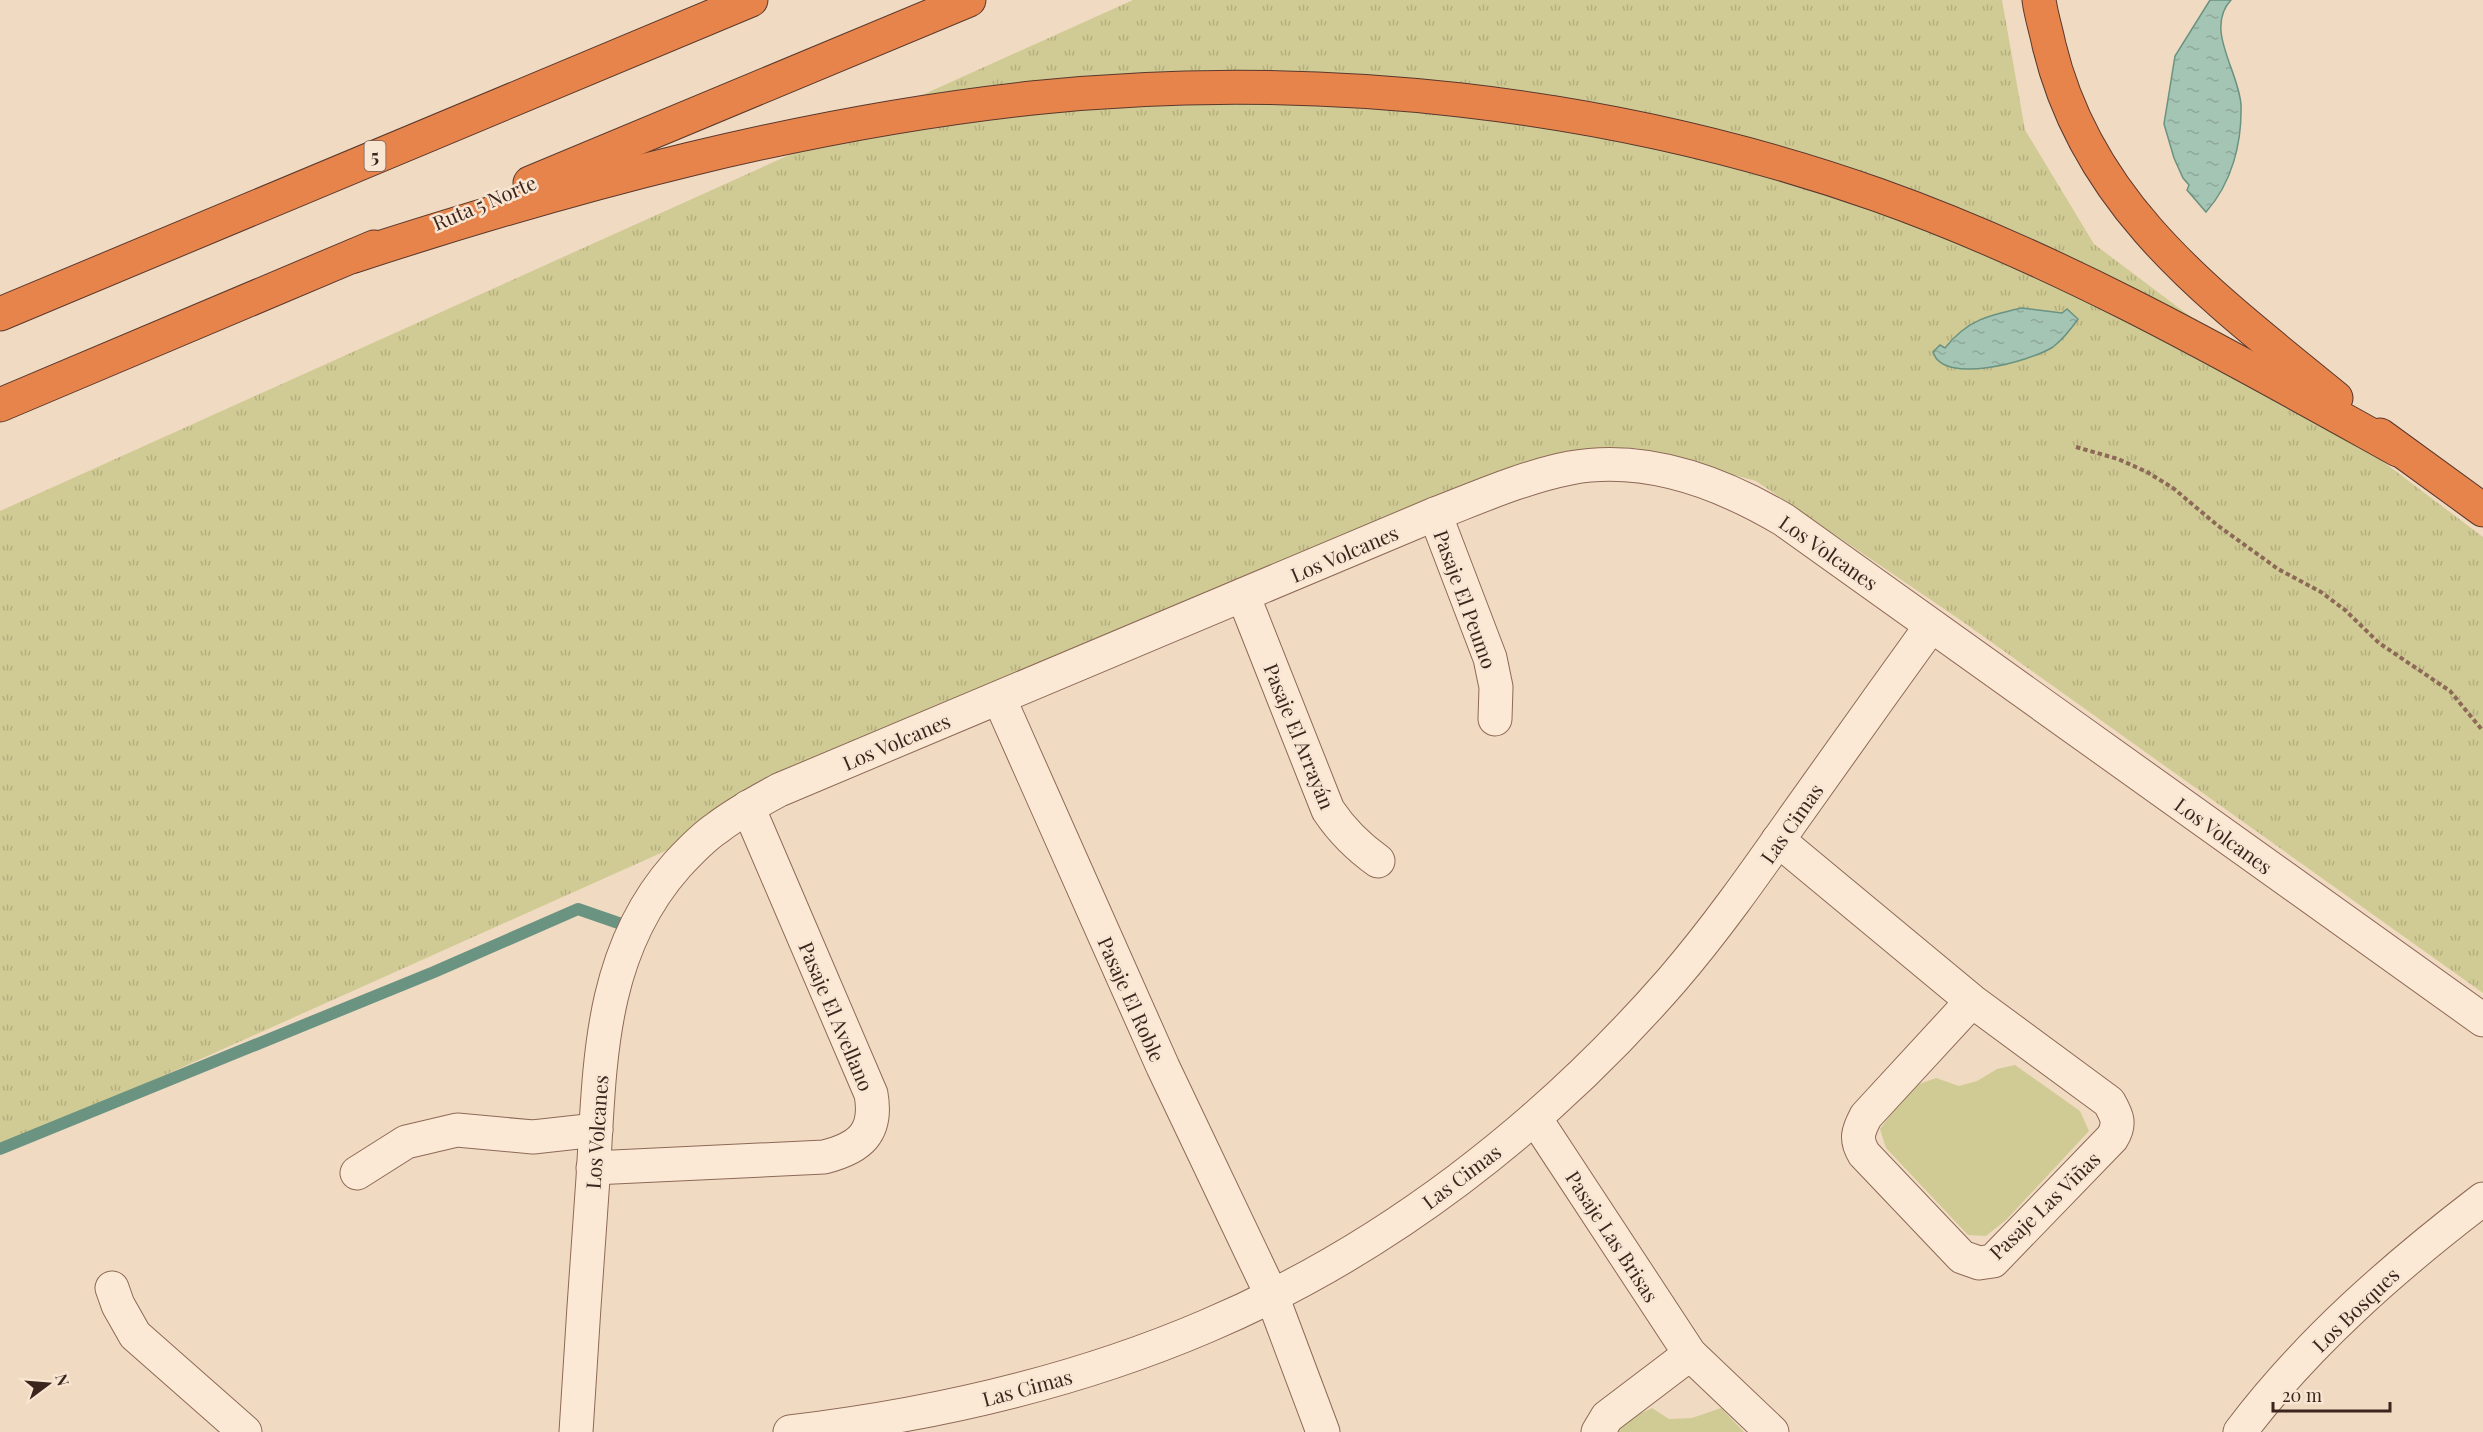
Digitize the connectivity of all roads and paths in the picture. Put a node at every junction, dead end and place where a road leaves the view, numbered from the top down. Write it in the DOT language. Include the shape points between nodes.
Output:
graph roads {
  1 [pos="751,0"];
  2 [pos="969,0"];
  3 [pos="2039,0"];
  4 [pos="354,256"];
  5 [pos="0,314"];
  6 [pos="0,405"];
  7 [pos="2076,447"];
  8 [pos="2398,450"];
  9 [pos="2483,510"];
  10 [pos="1435,514"];
  11 [pos="1243,595"];
  12 [pos="1931,626"];
  13 [pos="999,698"];
  14 [pos="1495,719"];
  15 [pos="2483,731"];
  16 [pos="748,807"];
  17 [pos="1778,840"];
  18 [pos="1378,861"];
  19 [pos="1972,1001"];
  20 [pos="2483,1020"];
  21 [pos="1535,1118"];
  22 [pos="596,1130"];
  23 [pos="593,1168"];
  24 [pos="357,1173"];
  25 [pos="2483,1199"];
  26 [pos="112,1288"];
  27 [pos="1272,1296"];
  28 [pos="1690,1354"];
  29 [pos="872,1427"];
  30 [pos="245,1432"];
  31 [pos="576,1432"];
  32 [pos="790,1432"];
  33 [pos="1323,1432"];
  34 [pos="1598,1432"];
  35 [pos="1773,1432"];
  36 [pos="2240,1432"];
  1 -- 5 [label="highway, 5"];
  2 -- 4 [label="highway, Ruta 5 Norte"];
  3 -- 8 [label="highway" via="2065,97 2100,169 2123,202 2155,241 2192,275"];
  4 -- 6 [label="highway, Ruta 5 Norte"];
  4 -- 8 [label="highway" via="552,194 668,165 775,141 970,106 1125,90 1192,88 1304,88 1392,94 1498,105 1654,132 1794,167 1881,196 2128,302"];
  7 -- 15 [label="path" via="2118,459 2174,488 2235,539 2321,592 2379,643 2450,691"];
  8 -- 9 [label="highway"];
  10 -- 11 [label="street, Los Volcanes"];
  10 -- 12 [label="street, Los Volcanes" via="1570,468 1631,465 1664,470 1726,489 1756,503"];
  10 -- 14 [label="street, Pasaje El Peumo" via="1490,658 1496,687"];
  11 -- 13 [label="street, Los Volcanes"];
  11 -- 18 [label="street, Pasaje El Arrayán" via="1328,810 1342,831"];
  12 -- 17 [label="street, Las Cimas"];
  12 -- 20 [label="street, Los Volcanes"];
  13 -- 16 [label="street, Los Volcanes" via="779,790"];
  13 -- 27 [label="street, Pasaje El Roble" via="1162,1067"];
  16 -- 22 [label="street, Los Volcanes" via="690,851 661,886 632,933 610,997"];
  16 -- 23 [label="street, Pasaje El Avellano" via="871,1094 873,1119 868,1131 852,1148 824,1157"];
  17 -- 19 [label="street, Pasaje Las Viñas"];
  17 -- 21 [label="street, Las Cimas" via="1672,979"];
  19 -- 19 [label="street, Pasaje Las Viñas" via="1866,1116 1857,1143 1962,1257 1979,1263 1993,1261 2112,1138 2118,1121 2109,1102"];
  21 -- 27 [label="street, Las Cimas" via="1410,1215"];
  21 -- 28 [label="street, Pasaje Las Brisas"];
  22 -- 23 [label="street, Los Volcanes"];
  22 -- 24 [label="street" via="533,1137 457,1130 406,1142"];
  23 -- 31 [label="street, Los Volcanes"];
  25 -- 36 [label="street, Los Bosques" via="2396,1269 2343,1318"];
  26 -- 30 [label="street" via="135,1335"];
  27 -- 29 [label="street, Las Cimas" via="1197,1330 1070,1375"];
  27 -- 33 [label="street, Pasaje El Roble"];
  28 -- 34 [label="street" via="1607,1417"];
  28 -- 35 [label="street, Pasaje Las Brisas"];
  29 -- 32 [label="street, Las Cimas"];
}
